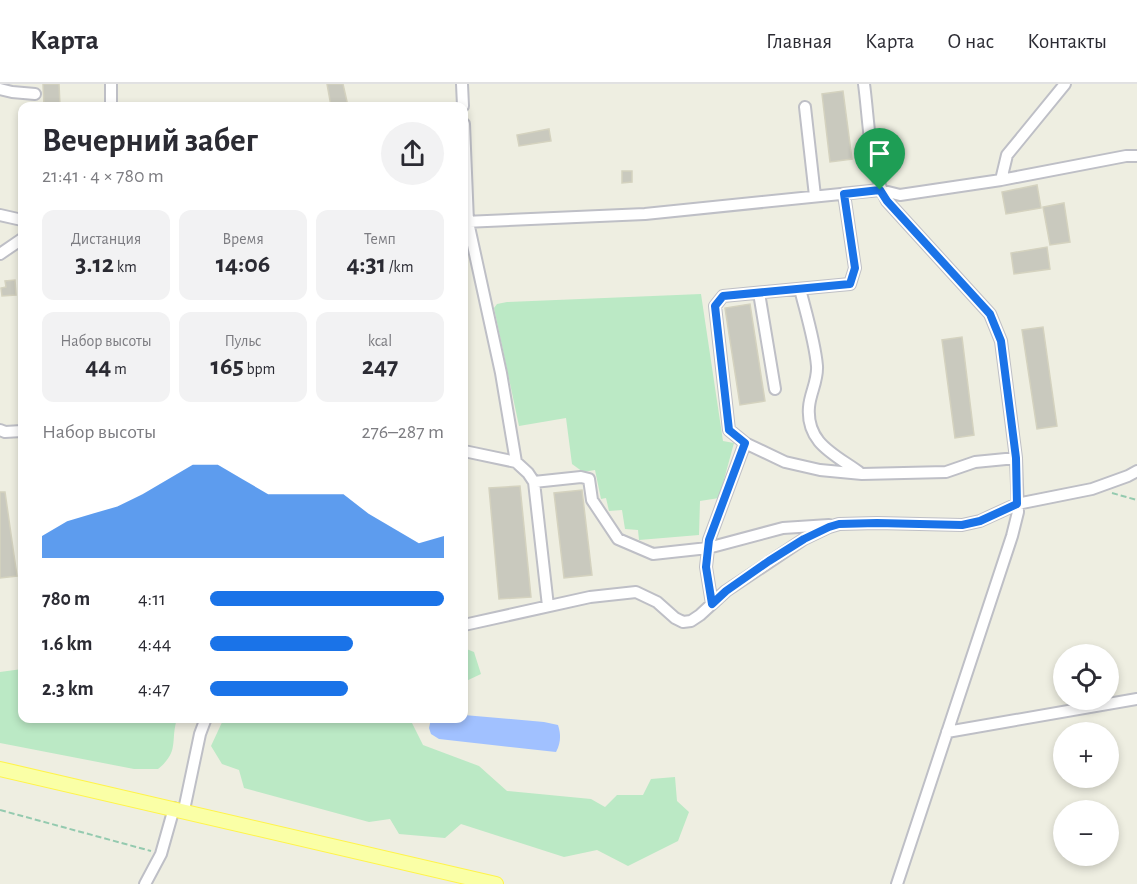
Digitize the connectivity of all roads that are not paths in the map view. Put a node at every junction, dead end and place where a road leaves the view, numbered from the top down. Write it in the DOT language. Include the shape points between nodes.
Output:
graph roads {
  1 [pos="111,84"];
  2 [pos="462,84"];
  3 [pos="864,84"];
  4 [pos="1065,84"];
  5 [pos="0,89"];
  6 [pos="35,94"];
  7 [pos="111,102"];
  8 [pos="463,102"];
  9 [pos="805,107"];
  10 [pos="1137,156"];
  11 [pos="1001,180"];
  12 [pos="880,190"];
  13 [pos="844,194"];
  14 [pos="815,196"];
  15 [pos="0,215"];
  16 [pos="18,219"];
  17 [pos="468,222"];
  18 [pos="468,231"];
  19 [pos="18,242"];
  20 [pos="0,254"];
  21 [pos="801,289"];
  22 [pos="759,292"];
  23 [pos="775,389"];
  24 [pos="0,430"];
  25 [pos="18,431"];
  26 [pos="745,443"];
  27 [pos="468,452"];
  28 [pos="1016,458"];
  29 [pos="516,462"];
  30 [pos="1137,471"];
  31 [pos="862,474"];
  32 [pos="534,482"];
  33 [pos="1017,504"];
  34 [pos="839,524"];
  35 [pos="708,548"];
  36 [pos="712,604"];
  37 [pos="548,606"];
  38 [pos="468,624"];
  39 [pos="1137,699"];
  40 [pos="204,723"];
  41 [pos="947,732"];
  42 [pos="0,769"];
  43 [pos="179,809"];
  44 [pos="145,884"];
  45 [pos="496,884"];
  46 [pos="897,884"];
  1 -- 7 [label="street"];
  2 -- 8 [label="street"];
  3 -- 12 [label="street"];
  4 -- 11 [label="street" via="1006,155"];
  5 -- 6 [label="street"];
  9 -- 14 [label="street"];
  10 -- 11 [label="street"];
  11 -- 12 [label="street" via="900,195"];
  12 -- 13 [label="street"];
  12 -- 28 [label="street" via="990,314 1001,341"];
  13 -- 14 [label="street"];
  13 -- 21 [label="street" via="855,268 850,284"];
  14 -- 17 [label="street" via="645,214"];
  15 -- 16 [label="street"];
  18 -- 29 [label="street" via="501,374"];
  19 -- 20 [label="street"];
  21 -- 22 [label="street"];
  21 -- 31 [label="street" via="817,365 809,407 813,435 822,446"];
  22 -- 23 [label="street"];
  22 -- 26 [label="street" via="723,296 715,306 729,430"];
  24 -- 25 [label="street"];
  26 -- 31 [label="street" via="785,462"];
  26 -- 35 [label="street"];
  27 -- 29 [label="street"];
  28 -- 31 [label="street" via="975,462 946,472"];
  28 -- 33 [label="street"];
  29 -- 32 [label="street"];
  30 -- 33 [label="street" via="1092,489"];
  32 -- 35 [label="street" via="589,479 592,500 618,539 653,554"];
  32 -- 37 [label="street"];
  33 -- 34 [label="street" via="962,525"];
  33 -- 41 [label="street" via="1012,536"];
  34 -- 35 [label="street" via="783,528"];
  34 -- 36 [label="street" via="804,539"];
  35 -- 36 [label="street" via="706,567"];
  36 -- 37 [label="street" via="691,621 682,622 657,602 636,592"];
  37 -- 38 [label="street"];
  39 -- 41 [label="street"];
  40 -- 43 [label="street"];
  41 -- 46 [label="street"];
  42 -- 43 [label="main road"];
  43 -- 44 [label="street"];
  43 -- 45 [label="main road"];
}
